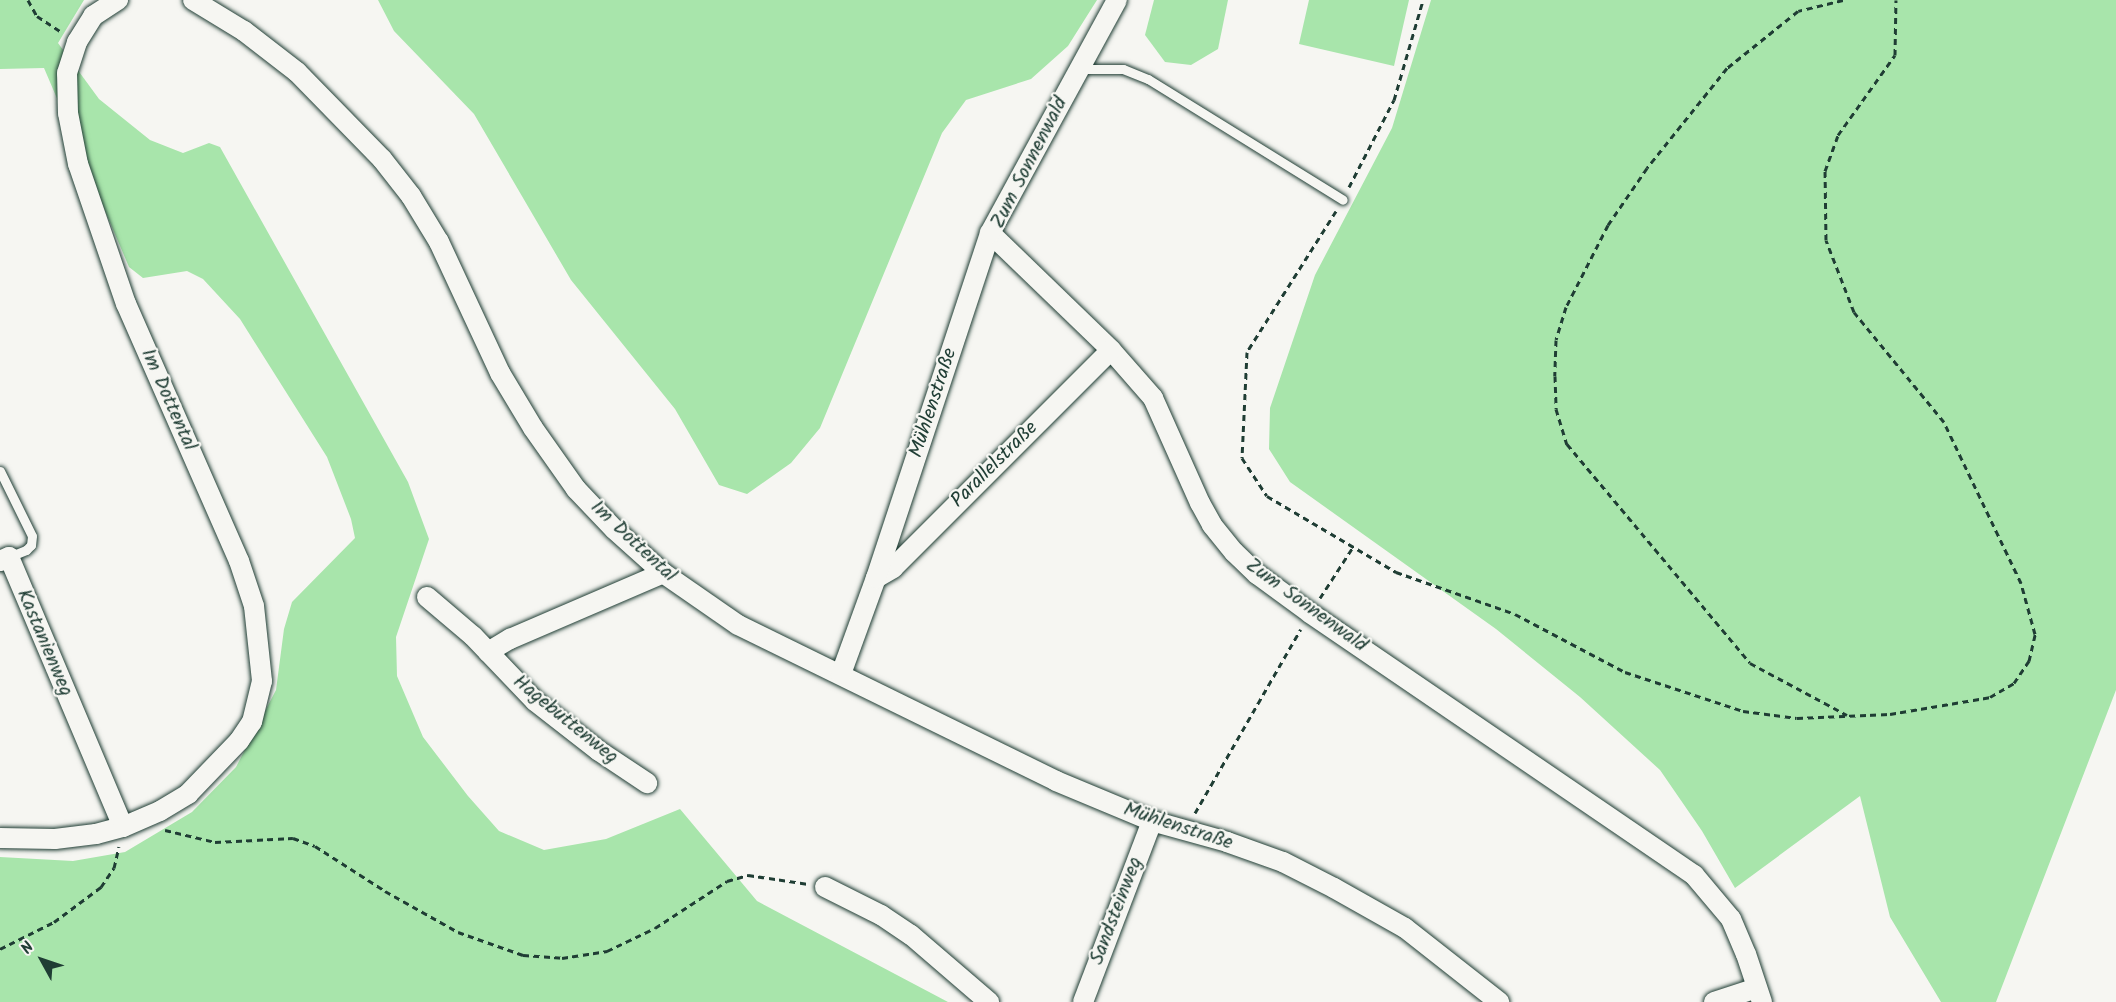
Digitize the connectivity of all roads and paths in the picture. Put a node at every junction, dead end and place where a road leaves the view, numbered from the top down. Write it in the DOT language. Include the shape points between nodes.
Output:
graph roads {
  1 [pos="28,0"];
  2 [pos="118,0"];
  3 [pos="193,0"];
  4 [pos="1117,0"];
  5 [pos="1423,0"];
  6 [pos="1843,0"];
  7 [pos="1896,0"];
  8 [pos="77,42"];
  9 [pos="1078,69"];
  10 [pos="1343,200"];
  11 [pos="990,233"];
  12 [pos="1111,350"];
  13 [pos="0,471"];
  14 [pos="1353,547"];
  15 [pos="4,559"];
  16 [pos="663,573"];
  17 [pos="876,578"];
  18 [pos="427,597"];
  19 [pos="1310,613"];
  20 [pos="738,625"];
  21 [pos="488,652"];
  22 [pos="842,674"];
  23 [pos="1848,715"];
  24 [pos="647,783"];
  25 [pos="1152,821"];
  26 [pos="129,824"];
  27 [pos="1186,831"];
  28 [pos="0,838"];
  29 [pos="825,887"];
  30 [pos="0,950"];
  31 [pos="1760,995"];
  32 [pos="988,1002"];
  33 [pos="1083,1002"];
  34 [pos="1499,1002"];
  35 [pos="1714,1002"];
  1 -- 8 [label="path" via="37,16"];
  2 -- 8 [label="street, Im Dottental" via="93,16"];
  3 -- 16 [label="street, Im Dottental" via="297,72 382,159 439,242 500,373 533,428 576,489 614,530"];
  4 -- 9 [label="street, Zum Sonnenwald"];
  5 -- 10 [label="path" via="1394,100"];
  6 -- 23 [label="path" via="1798,11 1727,68 1647,168 1608,225 1566,307 1556,340 1555,376 1556,410 1567,444 1750,663"];
  7 -- 23 [label="path" via="1894,55 1838,135 1826,171 1826,240 1854,312 1944,423 2021,583 2035,634 2029,661 2014,683 1990,697 1890,714"];
  8 -- 26 [label="street, Im Dottental" via="67,73 68,113 78,164 126,304 239,561 254,606 262,681 252,722 239,741 188,794"];
  9 -- 10 [label="lane" via="1123,69 1148,79"];
  9 -- 11 [label="street, Zum Sonnenwald"];
  10 -- 14 [label="path" via="1247,352 1242,458 1267,496"];
  11 -- 12 [label="street, Zum Sonnenwald"];
  11 -- 17 [label="street, Mühlenstraße"];
  12 -- 17 [label="street, Parallelstraße" via="893,568"];
  12 -- 19 [label="street, Zum Sonnenwald" via="1153,398 1212,525 1257,574"];
  13 -- 15 [label="lane, Kastanienweg" via="32,536 26,550"];
  14 -- 19 [label="path"];
  14 -- 23 [label="path" via="1396,572 1515,614 1625,672 1743,711 1797,718"];
  15 -- 26 [label="street, Kastanienweg"];
  16 -- 20 [label="street, Im Dottental"];
  16 -- 21 [label="street"];
  17 -- 22 [label="street, Mühlenstraße"];
  18 -- 21 [label="street, Hagebuttenweg"];
  19 -- 27 [label="path"];
  19 -- 31 [label="street, Zum Sonnenwald" via="1694,875 1731,919"];
  20 -- 22 [label="street, Mühlenstraße"];
  21 -- 24 [label="street, Hagebuttenweg" via="535,700"];
  22 -- 25 [label="street, Mühlenstraße" via="1056,781"];
  25 -- 27 [label="street, Mühlenstraße"];
  25 -- 33 [label="street, Sandsteinweg"];
  26 -- 28 [label="street, Im Dottental" via="96,834 55,839"];
  26 -- 29 [label="path" via="215,842 293,838 315,846 458,932 523,955 562,958 607,951 655,928 727,881 748,875"];
  26 -- 30 [label="path" via="114,868 101,888 54,922"];
  27 -- 34 [label="street, Mühlenstraße" via="1283,862 1334,888 1405,928"];
  29 -- 32 [label="street" via="910,934"];
  31 -- 35 [label="street"];
}
